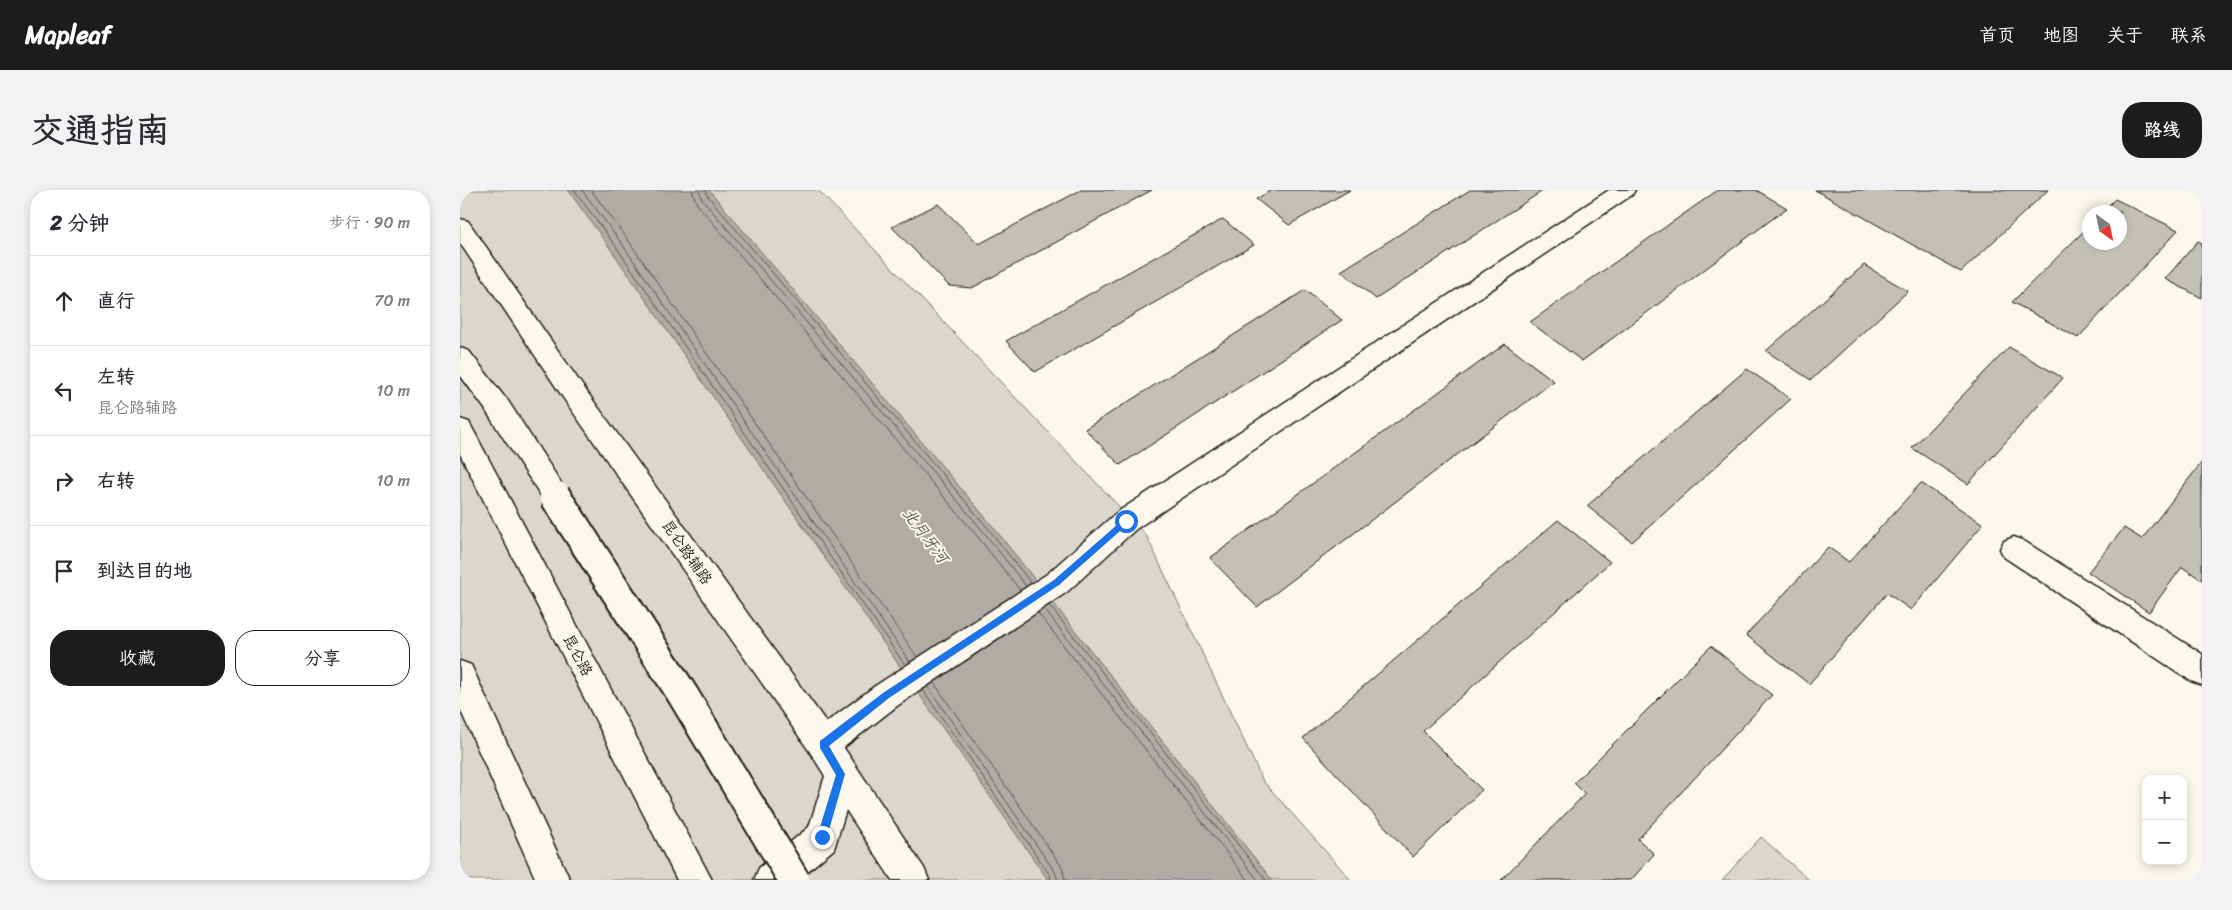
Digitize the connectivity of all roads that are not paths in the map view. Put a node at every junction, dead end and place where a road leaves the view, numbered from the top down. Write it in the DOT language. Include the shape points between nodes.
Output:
graph roads {
  1 [pos="1624,190"];
  2 [pos="460,226"];
  3 [pos="460,357"];
  4 [pos="460,430"];
  5 [pos="2014,549"];
  6 [pos="2202,671"];
  7 [pos="460,675"];
  8 [pos="823,744"];
  9 [pos="841,774"];
  10 [pos="553,880"];
  11 [pos="695,880"];
  12 [pos="771,880"];
  13 [pos="794,880"];
  14 [pos="912,880"];
  1 -- 8 [label="main road" via="1126,521 1056,583 886,696"];
  2 -- 8 [label="main road, 昆仑路辅路" via="573,392"];
  3 -- 13 [label="main road, bridge" via="497,406 683,695"];
  4 -- 11 [label="main road, 昆仑路"];
  5 -- 6 [label="main road"];
  7 -- 10 [label="main road"];
  8 -- 9 [label="main road, 昆仑路辅路"];
  9 -- 12 [label="main road" via="822,837"];
  9 -- 14 [label="main road, 昆仑路辅路"];
}
